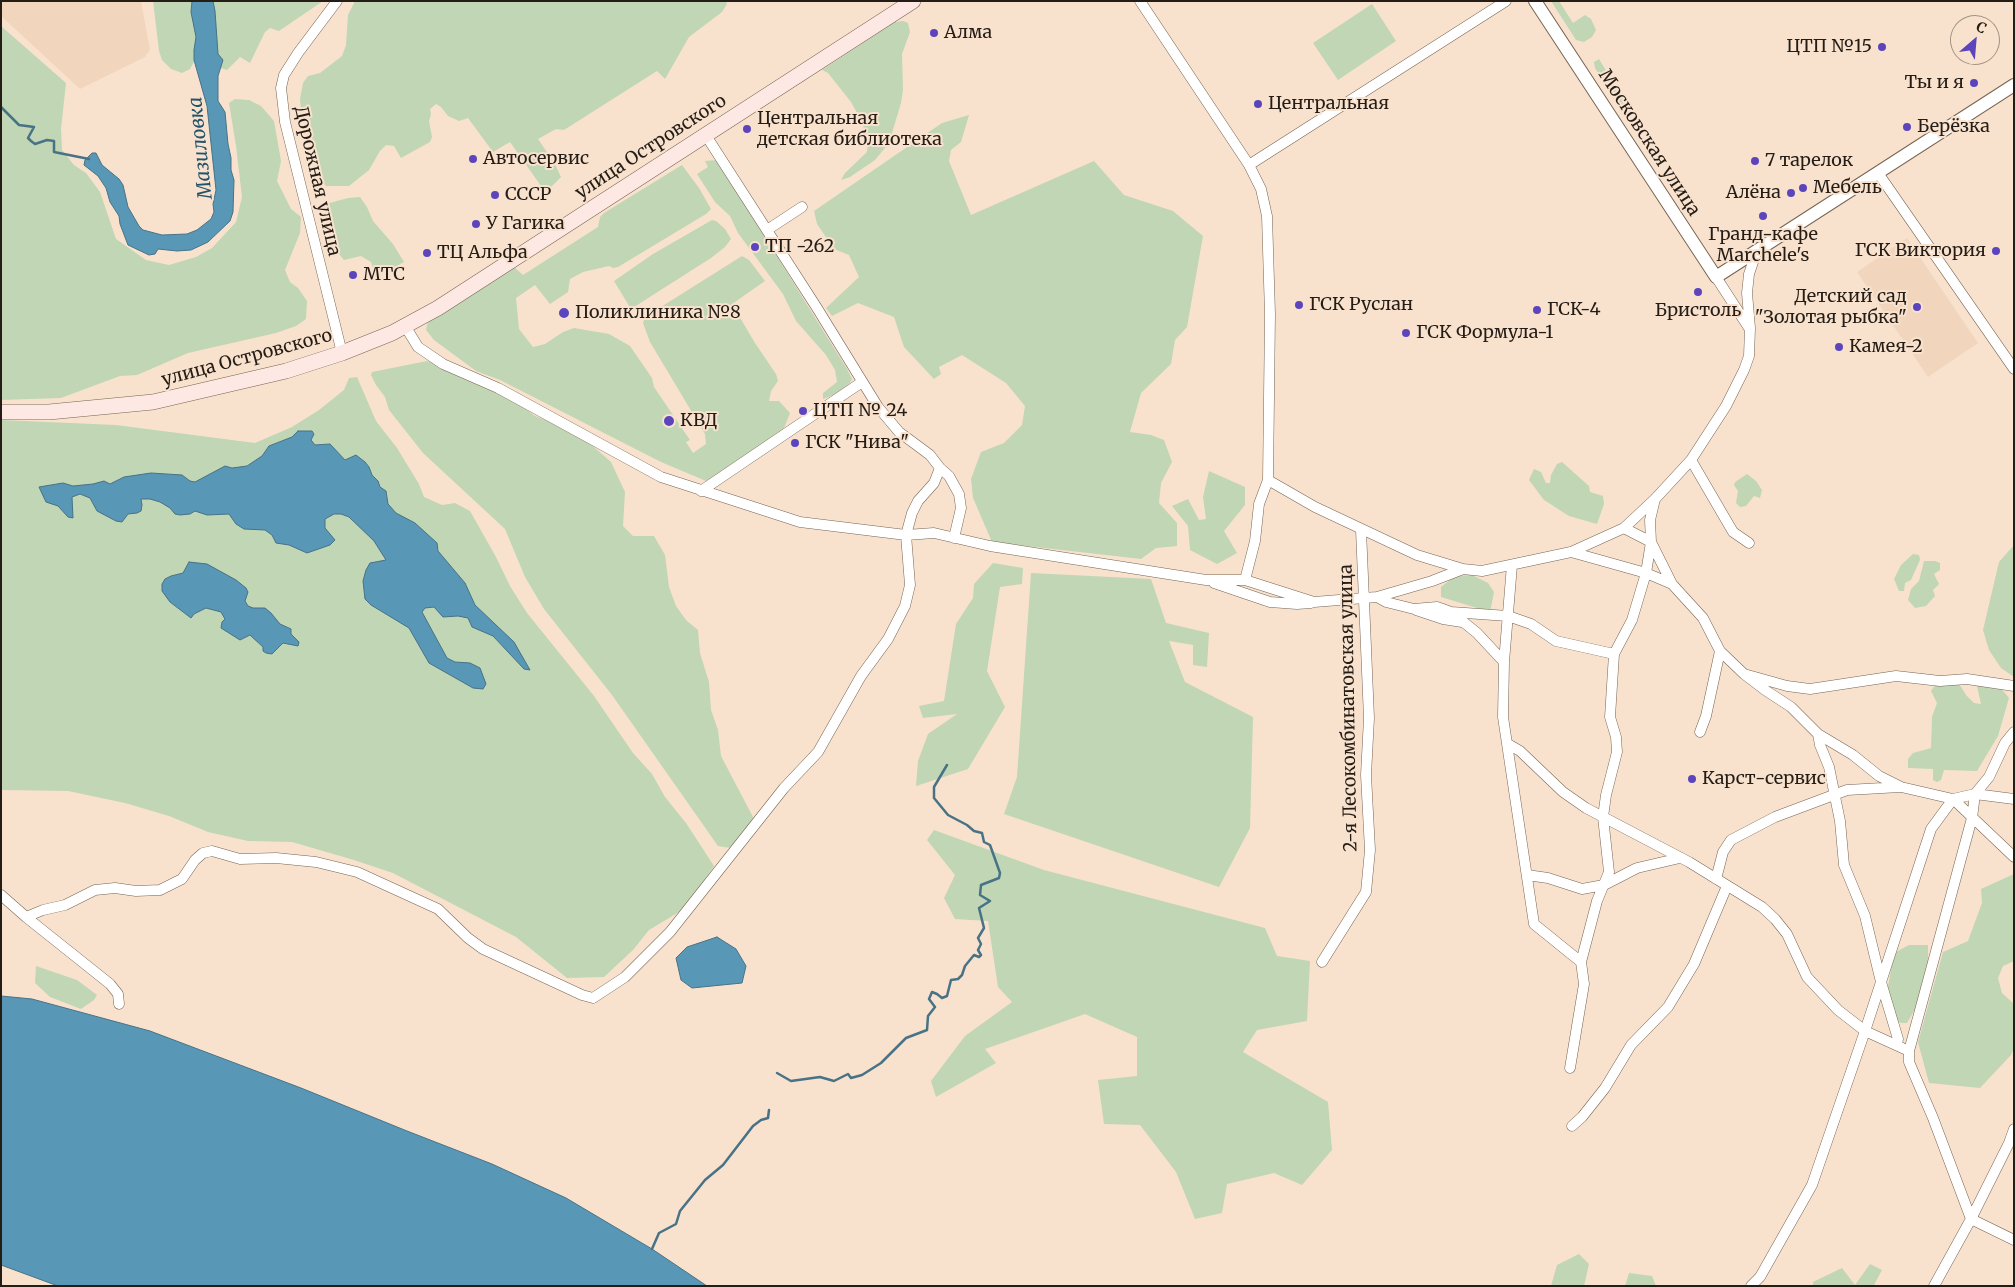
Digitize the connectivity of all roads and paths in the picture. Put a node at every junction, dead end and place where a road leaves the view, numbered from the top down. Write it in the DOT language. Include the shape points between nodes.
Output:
graph roads {
  1 [pos="337,1"];
  2 [pos="913,1"];
  3 [pos="1140,1"];
  4 [pos="1506,1"];
  5 [pos="1535,1"];
  6 [pos="2014,85"];
  7 [pos="705,134"];
  8 [pos="1249,165"];
  9 [pos="1878,173"];
  10 [pos="802,207"];
  11 [pos="767,230"];
  12 [pos="1757,250"];
  13 [pos="1716,277"];
  14 [pos="405,326"];
  15 [pos="1750,328"];
  16 [pos="342,353"];
  17 [pos="2014,369"];
  18 [pos="862,382"];
  19 [pos="1,412"];
  20 [pos="1691,460"];
  21 [pos="940,468"];
  22 [pos="1268,480"];
  23 [pos="701,491"];
  24 [pos="1655,499"];
  25 [pos="1624,528"];
  26 [pos="1361,530"];
  27 [pos="906,535"];
  28 [pos="954,538"];
  29 [pos="1651,542"];
  30 [pos="1749,542"];
  31 [pos="1571,552"];
  32 [pos="1512,565"];
  33 [pos="1462,569"];
  34 [pos="1646,573"];
  35 [pos="1206,580"];
  36 [pos="1245,580"];
  37 [pos="1672,584"];
  38 [pos="1377,596"];
  39 [pos="1363,599"];
  40 [pos="1314,602"];
  41 [pos="1414,609"];
  42 [pos="1451,612"];
  43 [pos="1508,616"];
  44 [pos="1463,622"];
  45 [pos="1720,651"];
  46 [pos="1614,654"];
  47 [pos="1504,662"];
  48 [pos="1744,674"];
  49 [pos="2014,686"];
  50 [pos="1700,732"];
  51 [pos="2014,732"];
  52 [pos="1818,734"];
  53 [pos="1508,744"];
  54 [pos="1901,787"];
  55 [pos="1976,794"];
  56 [pos="1835,796"];
  57 [pos="1953,799"];
  58 [pos="2014,799"];
  59 [pos="1603,817"];
  60 [pos="1972,818"];
  61 [pos="2014,857"];
  62 [pos="1680,858"];
  63 [pos="1527,875"];
  64 [pos="1716,879"];
  65 [pos="1604,885"];
  66 [pos="1727,886"];
  67 [pos="1,895"];
  68 [pos="26,917"];
  69 [pos="1322,962"];
  70 [pos="1581,962"];
  71 [pos="1881,982"];
  72 [pos="119,1004"];
  73 [pos="1865,1031"];
  74 [pos="1897,1044"];
  75 [pos="1910,1051"];
  76 [pos="1570,1068"];
  77 [pos="1572,1126"];
  78 [pos="2014,1129"];
  79 [pos="1971,1219"];
  80 [pos="2014,1240"];
  81 [pos="1751,1286"];
  82 [pos="1934,1286"];
  1 -- 16 [label="street, Дорожная улица" via="298,53 284,76 281,88 285,122"];
  2 -- 7 [label="main road, улица Островского"];
  3 -- 8 [label="street"];
  4 -- 8 [label="street"];
  5 -- 13 [label="street, Московская улица"];
  6 -- 9 [label="street"];
  7 -- 11 [label="street"];
  7 -- 14 [label="main road, улица Островского" via="438,308"];
  8 -- 22 [label="street" via="1261,189 1267,216"];
  9 -- 12 [label="street"];
  9 -- 17 [label="street"];
  10 -- 11 [label="street"];
  11 -- 18 [label="street"];
  12 -- 13 [label="street"];
  12 -- 15 [label="street" via="1747,293"];
  13 -- 15 [label="street, Московская улица"];
  14 -- 16 [label="main road, улица Островского"];
  14 -- 23 [label="street" via="418,347 443,364 498,388 661,477"];
  15 -- 20 [label="street" via="1749,356 1744,370 1726,406"];
  16 -- 19 [label="main road, улица Островского" via="286,371 153,402 49,412"];
  18 -- 21 [label="street" via="899,432 930,455"];
  18 -- 23 [label="street"];
  20 -- 24 [label="street"];
  20 -- 30 [label="street" via="1733,532"];
  21 -- 27 [label="street" via="934,482 918,501"];
  21 -- 28 [label="street" via="949,476 961,508"];
  22 -- 26 [label="street"];
  22 -- 36 [label="street" via="1259,504 1255,541"];
  23 -- 27 [label="street" via="800,522"];
  24 -- 25 [label="street"];
  24 -- 29 [label="street" via="1650,520"];
  25 -- 29 [label="street"];
  25 -- 31 [label="street"];
  26 -- 33 [label="street" via="1417,555"];
  26 -- 39 [label="street, 2-я Лесокомбинатовская улица"];
  27 -- 28 [label="street" via="934,534"];
  27 -- 68 [label="street" via="910,585 905,606 818,752 779,793 670,932 625,977 593,998 483,949 438,909 357,872 316,862 240,859 212,851 194,860 182,879 160,890 95,890 65,905"];
  28 -- 35 [label="street"];
  29 -- 34 [label="street"];
  29 -- 37 [label="street"];
  31 -- 32 [label="street"];
  31 -- 34 [label="street"];
  32 -- 33 [label="street" via="1482,570"];
  32 -- 43 [label="street"];
  33 -- 38 [label="street"];
  34 -- 37 [label="street"];
  34 -- 46 [label="street" via="1632,620"];
  35 -- 36 [label="street"];
  35 -- 40 [label="street" via="1270,602"];
  36 -- 40 [label="street"];
  37 -- 45 [label="street" via="1702,618"];
  38 -- 39 [label="street"];
  38 -- 41 [label="street" via="1386,602"];
  39 -- 40 [label="street"];
  39 -- 69 [label="street, 2-я Лесокомбинатовская улица" via="1369,718 1366,775 1370,850 1366,892"];
  41 -- 42 [label="street" via="1437,607"];
  41 -- 44 [label="street"];
  42 -- 43 [label="street"];
  42 -- 44 [label="street"];
  43 -- 46 [label="street" via="1531,624 1556,641"];
  43 -- 47 [label="street"];
  44 -- 47 [label="street"];
  45 -- 48 [label="street"];
  45 -- 50 [label="street"];
  46 -- 59 [label="street" via="1610,717 1617,752"];
  47 -- 53 [label="street" via="1503,718"];
  48 -- 49 [label="street" via="1810,689 1896,676 1940,681 1967,679"];
  48 -- 52 [label="street" via="1791,708"];
  51 -- 55 [label="street"];
  52 -- 54 [label="street" via="1853,755 1879,776"];
  52 -- 56 [label="street"];
  53 -- 59 [label="street" via="1520,751 1563,792"];
  53 -- 63 [label="street"];
  54 -- 56 [label="street" via="1848,790"];
  54 -- 57 [label="street"];
  55 -- 57 [label="street"];
  55 -- 58 [label="street"];
  55 -- 60 [label="street"];
  56 -- 64 [label="street" via="1775,817 1731,840 1723,852"];
  56 -- 71 [label="street" via="1844,865 1865,916"];
  57 -- 60 [label="street"];
  57 -- 71 [label="street" via="1932,829"];
  59 -- 62 [label="street"];
  59 -- 65 [label="street" via="1610,872"];
  60 -- 61 [label="street"];
  60 -- 75 [label="street"];
  62 -- 64 [label="street"];
  62 -- 65 [label="street" via="1637,868"];
  63 -- 65 [label="street" via="1582,889"];
  63 -- 70 [label="street" via="1534,924"];
  64 -- 66 [label="street"];
  65 -- 70 [label="street" via="1588,929"];
  66 -- 73 [label="street" via="1775,919 1807,977 1838,1010"];
  66 -- 77 [label="street" via="1694,964 1668,1006 1631,1045 1605,1088"];
  67 -- 68 [label="street"];
  68 -- 72 [label="street" via="110,984 118,994"];
  70 -- 76 [label="street" via="1584,984"];
  71 -- 73 [label="street"];
  71 -- 74 [label="street"];
  73 -- 74 [label="street"];
  73 -- 81 [label="street" via="1812,1185 1760,1277"];
  74 -- 75 [label="street"];
  75 -- 79 [label="street" via="1909,1062"];
  78 -- 79 [label="street"];
  79 -- 80 [label="street"];
  79 -- 82 [label="street"];
}
